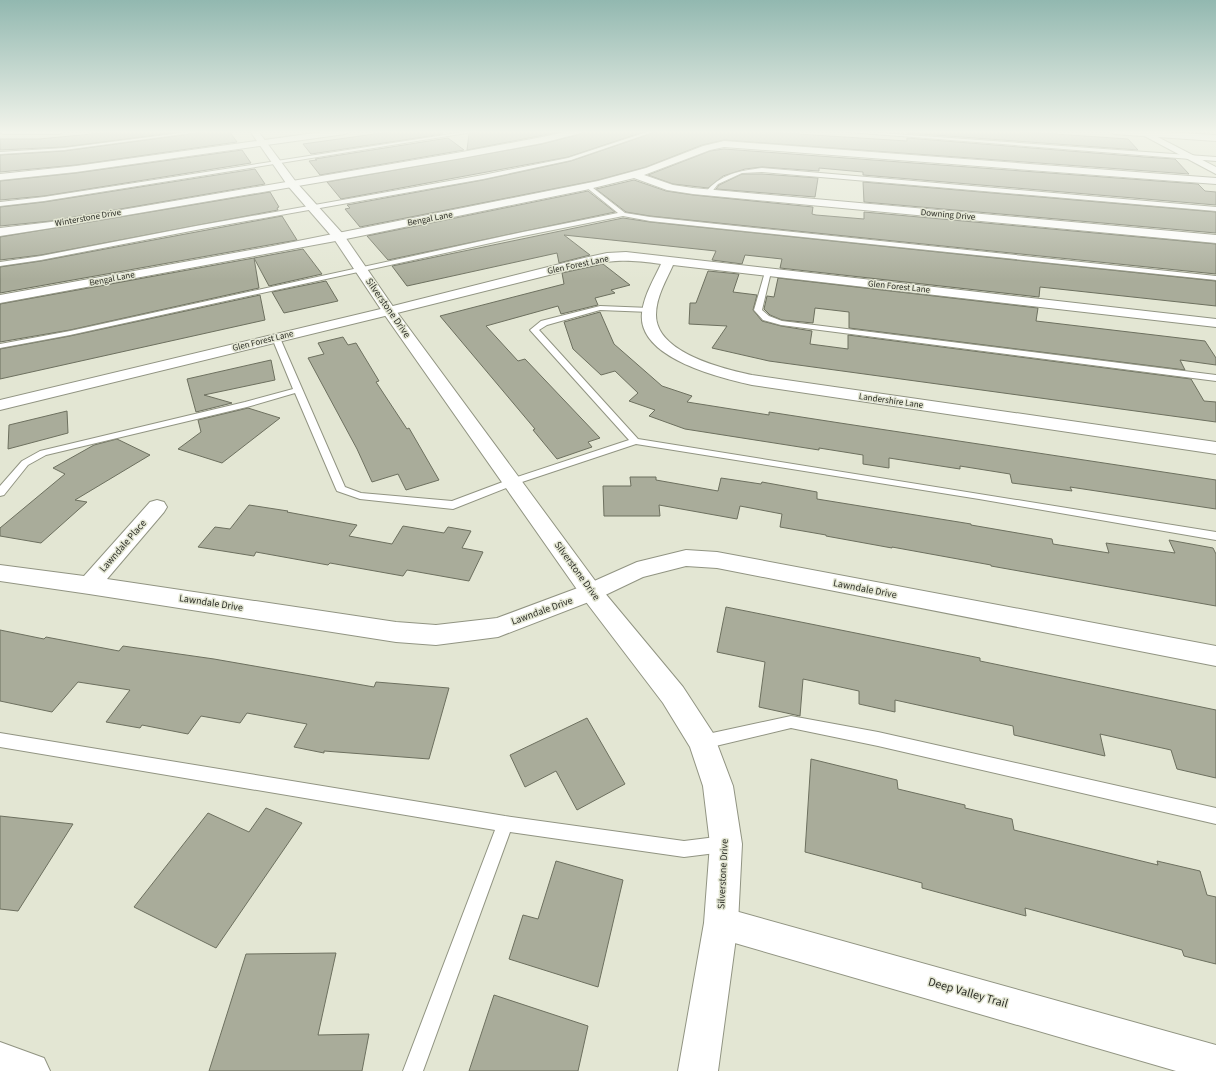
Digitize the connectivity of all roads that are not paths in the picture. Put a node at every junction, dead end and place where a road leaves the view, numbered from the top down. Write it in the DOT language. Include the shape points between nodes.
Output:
graph roads {
  1 [pos="158,181"];
  2 [pos="290,181"];
  3 [pos="310,181"];
  4 [pos="461,181"];
  5 [pos="609,181"];
  6 [pos="652,181"];
  7 [pos="721,181"];
  8 [pos="890,181"];
  9 [pos="292,184"];
  10 [pos="588,186"];
  11 [pos="708,193"];
  12 [pos="0,204"];
  13 [pos="313,208"];
  14 [pos="1216,209"];
  15 [pos="623,214"];
  16 [pos="0,232"];
  17 [pos="339,237"];
  18 [pos="1216,239"];
  19 [pos="668,261"];
  20 [pos="0,264"];
  21 [pos="360,269"];
  22 [pos="768,272"];
  23 [pos="1216,278"];
  24 [pos="0,300"];
  25 [pos="650,310"];
  26 [pos="389,311"];
  27 [pos="1216,323"];
  28 [pos="276,338"];
  29 [pos="0,346"];
  30 [pos="1216,378"];
  31 [pos="298,390"];
  32 [pos="0,405"];
  33 [pos="635,441"];
  34 [pos="1216,448"];
  35 [pos="512,482"];
  36 [pos="0,493"];
  37 [pos="157,507"];
  38 [pos="1216,536"];
  39 [pos="0,573"];
  40 [pos="89,585"];
  41 [pos="591,592"];
  42 [pos="1216,656"];
  43 [pos="0,740"];
  44 [pos="702,742"];
  45 [pos="1216,816"];
  46 [pos="505,824"];
  47 [pos="726,844"];
  48 [pos="720,923"];
  49 [pos="0,1060"];
  50 [pos="1216,1064"];
  51 [pos="31,1071"];
  52 [pos="413,1071"];
  53 [pos="698,1071"];
  1 -- 12 [label="lane"];
  2 -- 9 [label="street, Silverstone Drive"];
  3 -- 9 [label="street, Winterstone Drive"];
  4 -- 13 [label="lane"];
  5 -- 10 [label="street, Bengal Lane"];
  6 -- 11 [label="street, Downing Drive" via="671,188"];
  7 -- 11 [label="lane"];
  8 -- 14 [label="lane"];
  9 -- 13 [label="street, Silverstone Drive"];
  9 -- 16 [label="street, Winterstone Drive"];
  10 -- 15 [label="lane"];
  10 -- 17 [label="street, Bengal Lane"];
  11 -- 18 [label="street, Downing Drive"];
  13 -- 17 [label="street, Silverstone Drive"];
  13 -- 20 [label="lane"];
  15 -- 21 [label="lane"];
  15 -- 23 [label="lane" via="665,221"];
  17 -- 21 [label="street, Silverstone Drive"];
  17 -- 24 [label="street, Bengal Lane"];
  19 -- 22 [label="street, Glen Forest Lane"];
  19 -- 25 [label="street, Landershire Lane"];
  19 -- 26 [label="street, Glen Forest Lane" via="626,256 607,257"];
  21 -- 26 [label="street, Silverstone Drive"];
  21 -- 29 [label="lane"];
  22 -- 27 [label="street, Glen Forest Lane"];
  22 -- 30 [label="lane" via="758,310 766,318 781,323"];
  25 -- 33 [label="lane" via="600,308 544,323 534,330"];
  25 -- 34 [label="street, Landershire Lane" via="652,328 658,338 678,356 718,373 760,382"];
  26 -- 28 [label="street, Glen Forest Lane"];
  26 -- 35 [label="street, Silverstone Drive"];
  28 -- 31 [label="lane"];
  28 -- 32 [label="street, Glen Forest Lane"];
  31 -- 35 [label="lane" via="341,489 360,496 453,505"];
  31 -- 36 [label="lane" via="43,454 25,463"];
  33 -- 35 [label="lane"];
  33 -- 38 [label="lane"];
  35 -- 41 [label="street, Silverstone Drive"];
  37 -- 40 [label="street, Lawndale Place"];
  39 -- 40 [label="street, Lawndale Drive"];
  40 -- 41 [label="street, Lawndale Drive" via="396,632 436,635 498,627"];
  41 -- 42 [label="street, Lawndale Drive" via="637,570 686,558 717,560"];
  41 -- 44 [label="street, Silverstone Drive" via="673,695"];
  43 -- 46 [label="lane"];
  44 -- 45 [label="lane" via="791,722 878,739"];
  44 -- 47 [label="street, Silverstone Drive" via="718,786"];
  46 -- 47 [label="lane" via="684,849"];
  46 -- 52 [label="lane"];
  47 -- 48 [label="street, Silverstone Drive"];
  48 -- 50 [label="street, Deep Valley Trail"];
  48 -- 53 [label="street, Silverstone Drive"];
  49 -- 51 [label="street"];
}
